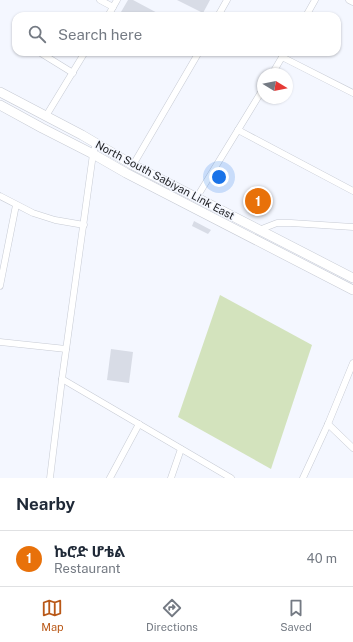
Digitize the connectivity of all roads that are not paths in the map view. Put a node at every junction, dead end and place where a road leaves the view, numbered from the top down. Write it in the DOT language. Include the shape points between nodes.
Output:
graph roads {
  1 [pos="100,0"];
  2 [pos="117,0"];
  3 [pos="227,0"];
  4 [pos="315,0"];
  5 [pos="349,0"];
  6 [pos="353,2"];
  7 [pos="113,7"];
  8 [pos="110,12"];
  9 [pos="220,12"];
  10 [pos="308,12"];
  11 [pos="46,56"];
  12 [pos="83,56"];
  13 [pos="197,56"];
  14 [pos="283,56"];
  15 [pos="288,56"];
  16 [pos="276,68"];
  17 [pos="73,72"];
  18 [pos="0,92"];
  19 [pos="353,92"];
  20 [pos="257,99"];
  21 [pos="0,104"];
  22 [pos="46,116"];
  23 [pos="238,130"];
  24 [pos="96,144"];
  25 [pos="93,154"];
  26 [pos="133,164"];
  27 [pos="353,191"];
  28 [pos="0,196"];
  29 [pos="197,197"];
  30 [pos="16,205"];
  31 [pos="227,213"];
  32 [pos="222,222"];
  33 [pos="84,225"];
  34 [pos="353,227"];
  35 [pos="259,230"];
  36 [pos="353,278"];
  37 [pos="0,286"];
  38 [pos="353,290"];
  39 [pos="0,342"];
  40 [pos="66,349"];
  41 [pos="353,363"];
  42 [pos="62,379"];
  43 [pos="139,424"];
  44 [pos="328,424"];
  45 [pos="353,448"];
  46 [pos="181,449"];
  47 [pos="50,478"];
  48 [pos="110,478"];
  49 [pos="171,478"];
  50 [pos="231,478"];
  51 [pos="302,478"];
  1 -- 7 [label="street"];
  2 -- 7 [label="street"];
  3 -- 9 [label="street"];
  4 -- 10 [label="street"];
  5 -- 6 [label="street"];
  7 -- 8 [label="street"];
  11 -- 17 [label="street"];
  12 -- 17 [label="street"];
  13 -- 26 [label="street"];
  14 -- 16 [label="street"];
  15 -- 19 [label="street"];
  17 -- 22 [label="street"];
  18 -- 22 [label="main road, North South Sabiyan Link East"];
  20 -- 23 [label="street"];
  21 -- 25 [label="main road, North South Sabiyan Link East"];
  22 -- 24 [label="main road, North South Sabiyan Link East"];
  23 -- 27 [label="street"];
  23 -- 29 [label="street"];
  24 -- 25 [label="street"];
  24 -- 26 [label="main road, North South Sabiyan Link East"];
  25 -- 32 [label="main road, North South Sabiyan Link East"];
  25 -- 33 [label="street"];
  26 -- 29 [label="main road, North South Sabiyan Link East"];
  28 -- 30 [label="street"];
  29 -- 31 [label="main road, North South Sabiyan Link East"];
  30 -- 33 [label="street" via="55,220"];
  30 -- 37 [label="street"];
  31 -- 32 [label="main road"];
  31 -- 35 [label="main road, North South Sabiyan Link East"];
  32 -- 38 [label="main road, North South Sabiyan Link East"];
  33 -- 40 [label="street"];
  34 -- 35 [label="street" via="277,223"];
  35 -- 36 [label="main road, North South Sabiyan Link East"];
  39 -- 40 [label="street"];
  40 -- 42 [label="street"];
  41 -- 44 [label="street"];
  42 -- 43 [label="street"];
  42 -- 47 [label="street"];
  43 -- 46 [label="street"];
  43 -- 48 [label="street"];
  44 -- 45 [label="street"];
  44 -- 51 [label="street"];
  46 -- 49 [label="street"];
  46 -- 50 [label="street"];
}
